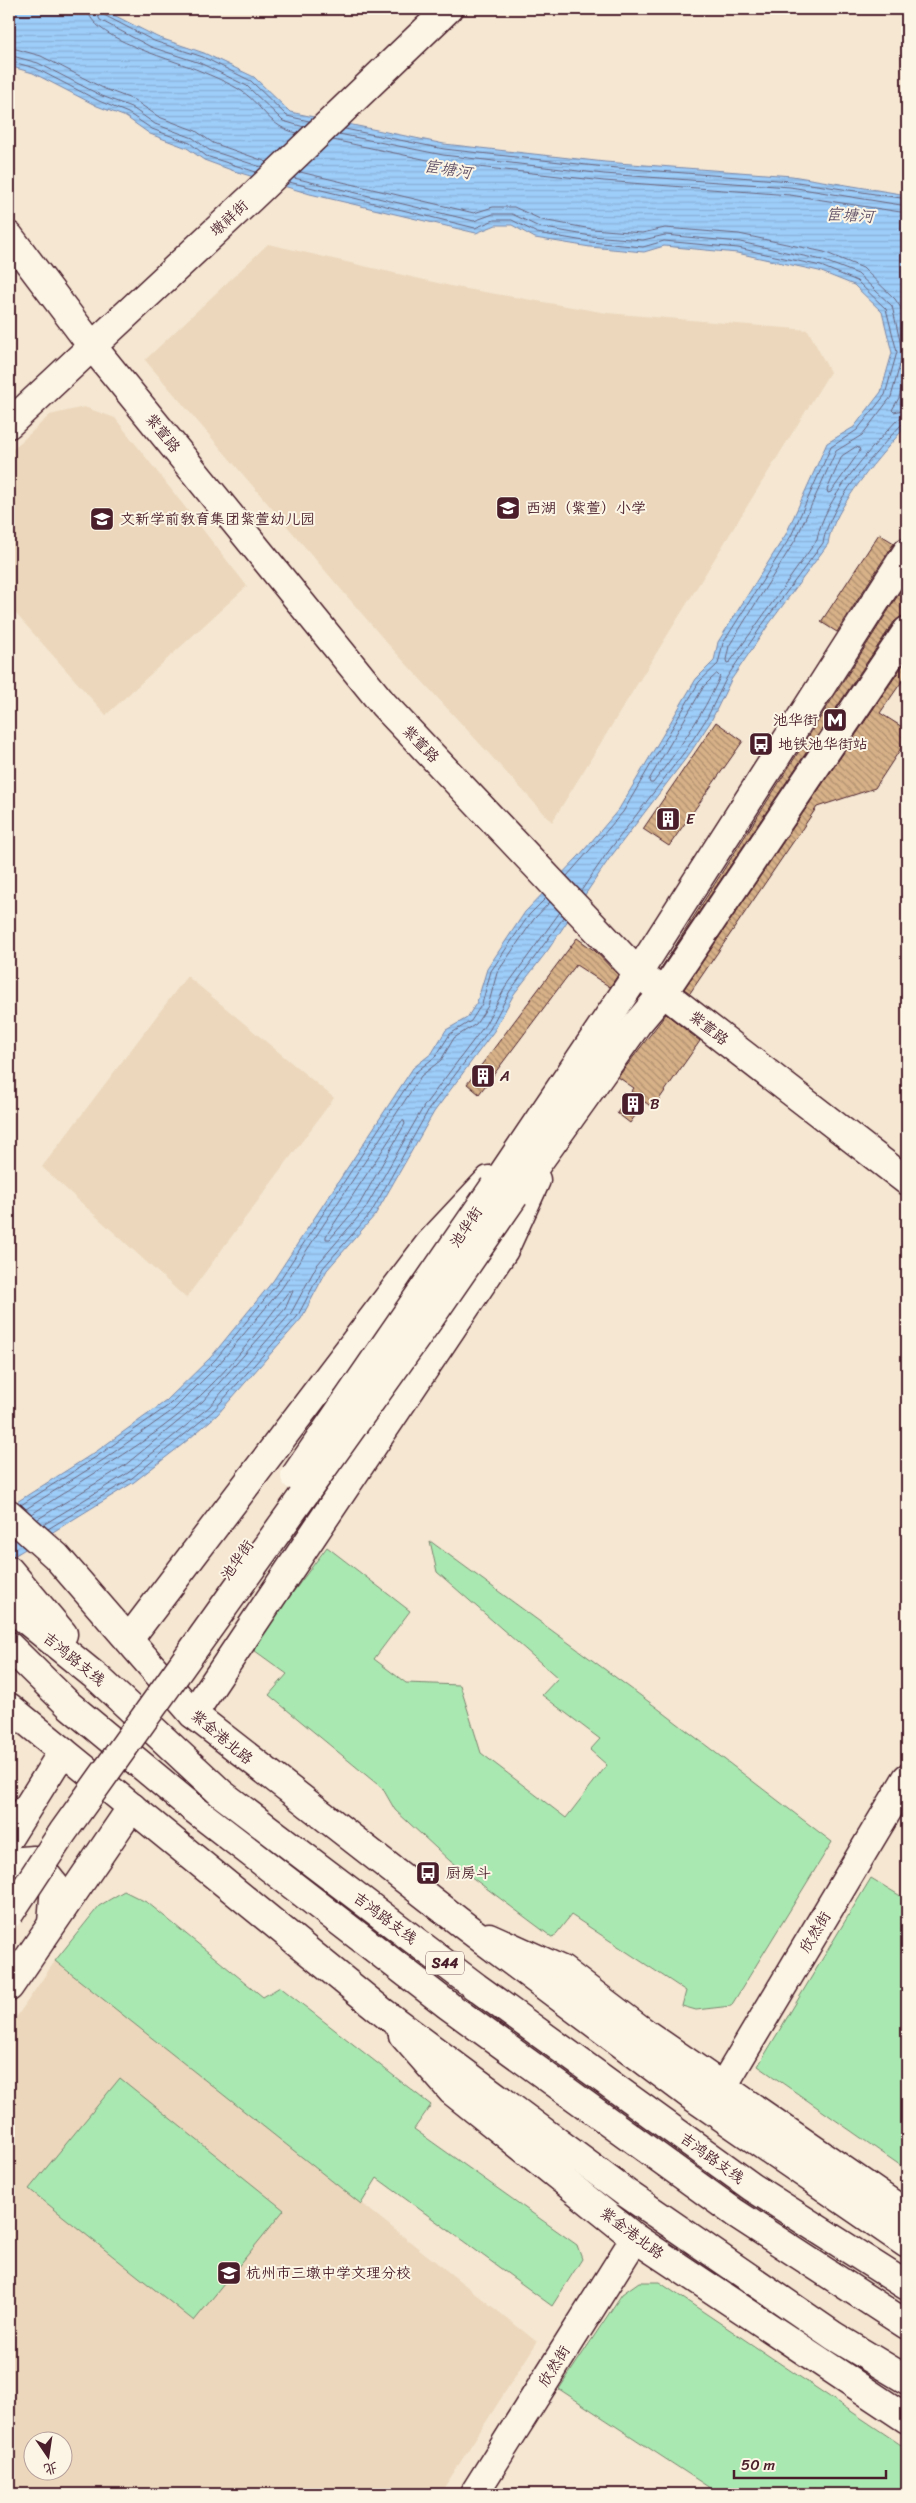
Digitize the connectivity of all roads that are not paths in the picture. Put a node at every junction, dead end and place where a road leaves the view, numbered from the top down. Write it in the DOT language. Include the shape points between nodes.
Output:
graph roads {
  1 [pos="448,9"];
  2 [pos="9,236"];
  3 [pos="92,346"];
  4 [pos="9,424"];
  5 [pos="907,552"];
  6 [pos="907,631"];
  7 [pos="638,974"];
  8 [pos="663,993"];
  9 [pos="538,1144"];
  10 [pos="907,1181"];
  11 [pos="504,1192"];
  12 [pos="9,1514"];
  13 [pos="10,1572"];
  14 [pos="9,1606"];
  15 [pos="129,1639"];
  16 [pos="9,1646"];
  17 [pos="9,1662"];
  18 [pos="100,1680"];
  19 [pos="69,1705"];
  20 [pos="9,1707"];
  21 [pos="193,1714"];
  22 [pos="63,1751"];
  23 [pos="907,1778"];
  24 [pos="132,1807"];
  25 [pos="9,1837"];
  26 [pos="9,1862"];
  27 [pos="9,1891"];
  28 [pos="9,1914"];
  29 [pos="52,1925"];
  30 [pos="466,1927"];
  31 [pos="9,1987"];
  32 [pos="384,2013"];
  33 [pos="723,2086"];
  34 [pos="907,2214"];
  35 [pos="635,2238"];
  36 [pos="907,2244"];
  37 [pos="907,2286"];
  38 [pos="907,2325"];
  39 [pos="907,2380"];
  40 [pos="907,2419"];
  41 [pos="474,2494"];
  1 -- 3 [label="main road, 墩祥街"];
  2 -- 3 [label="main road, 紫萱路"];
  3 -- 4 [label="main road, 墩祥街"];
  3 -- 7 [label="main road, 紫萱路" via="383,704"];
  5 -- 7 [label="main road, 池华街"];
  6 -- 8 [label="main road, 池华街"];
  7 -- 8 [label="main road, 紫萱路"];
  7 -- 9 [label="main road, 池华街"];
  8 -- 9 [label="main road, 池华街"];
  8 -- 10 [label="main road, 紫萱路"];
  9 -- 11 [label="main road, 池华街"];
  9 -- 15 [label="main road" via="430,1243"];
  9 -- 21 [label="main road" via="504,1250"];
  11 -- 27 [label="main road, 池华街, bridge"];
  11 -- 28 [label="main road, 池华街, bridge" via="430,1318 69,1824"];
  12 -- 15 [label="main road, 紫金港北路" via="56,1556"];
  13 -- 18 [label="main road"];
  14 -- 18 [label="main road, 吉鸿路支线 / S44"];
  15 -- 21 [label="main road, 紫金港北路"];
  16 -- 19 [label="main road, 吉鸿路支线 / S44"];
  17 -- 19 [label="main road"];
  18 -- 37 [label="main road, 吉鸿路支线 / S44" via="222,1794 476,1987 752,2187"];
  19 -- 38 [label="main road, 吉鸿路支线 / S44" via="194,1809 449,2006 735,2214"];
  20 -- 22 [label="main road, 紫金港北路"];
  21 -- 30 [label="main road, 紫金港北路"];
  22 -- 24 [label="main road, 紫金港北路"];
  22 -- 25 [label="main road"];
  23 -- 33 [label="main road, 欣然街"];
  24 -- 29 [label="main road"];
  24 -- 32 [label="main road, 紫金港北路"];
  26 -- 29 [label="main road" via="34,1860 55,1886"];
  29 -- 31 [label="main road"];
  30 -- 33 [label="main road, 紫金港北路" via="562,1970 645,2033"];
  30 -- 36 [label="main road, 紫金港北路" via="694,2097"];
  32 -- 35 [label="main road, 紫金港北路" via="452,2090"];
  32 -- 39 [label="main road, 紫金港北路" via="626,2193 834,2336"];
  33 -- 34 [label="main road, 紫金港北路"];
  35 -- 40 [label="main road, 紫金港北路"];
  35 -- 41 [label="main road, 欣然街"];
}
